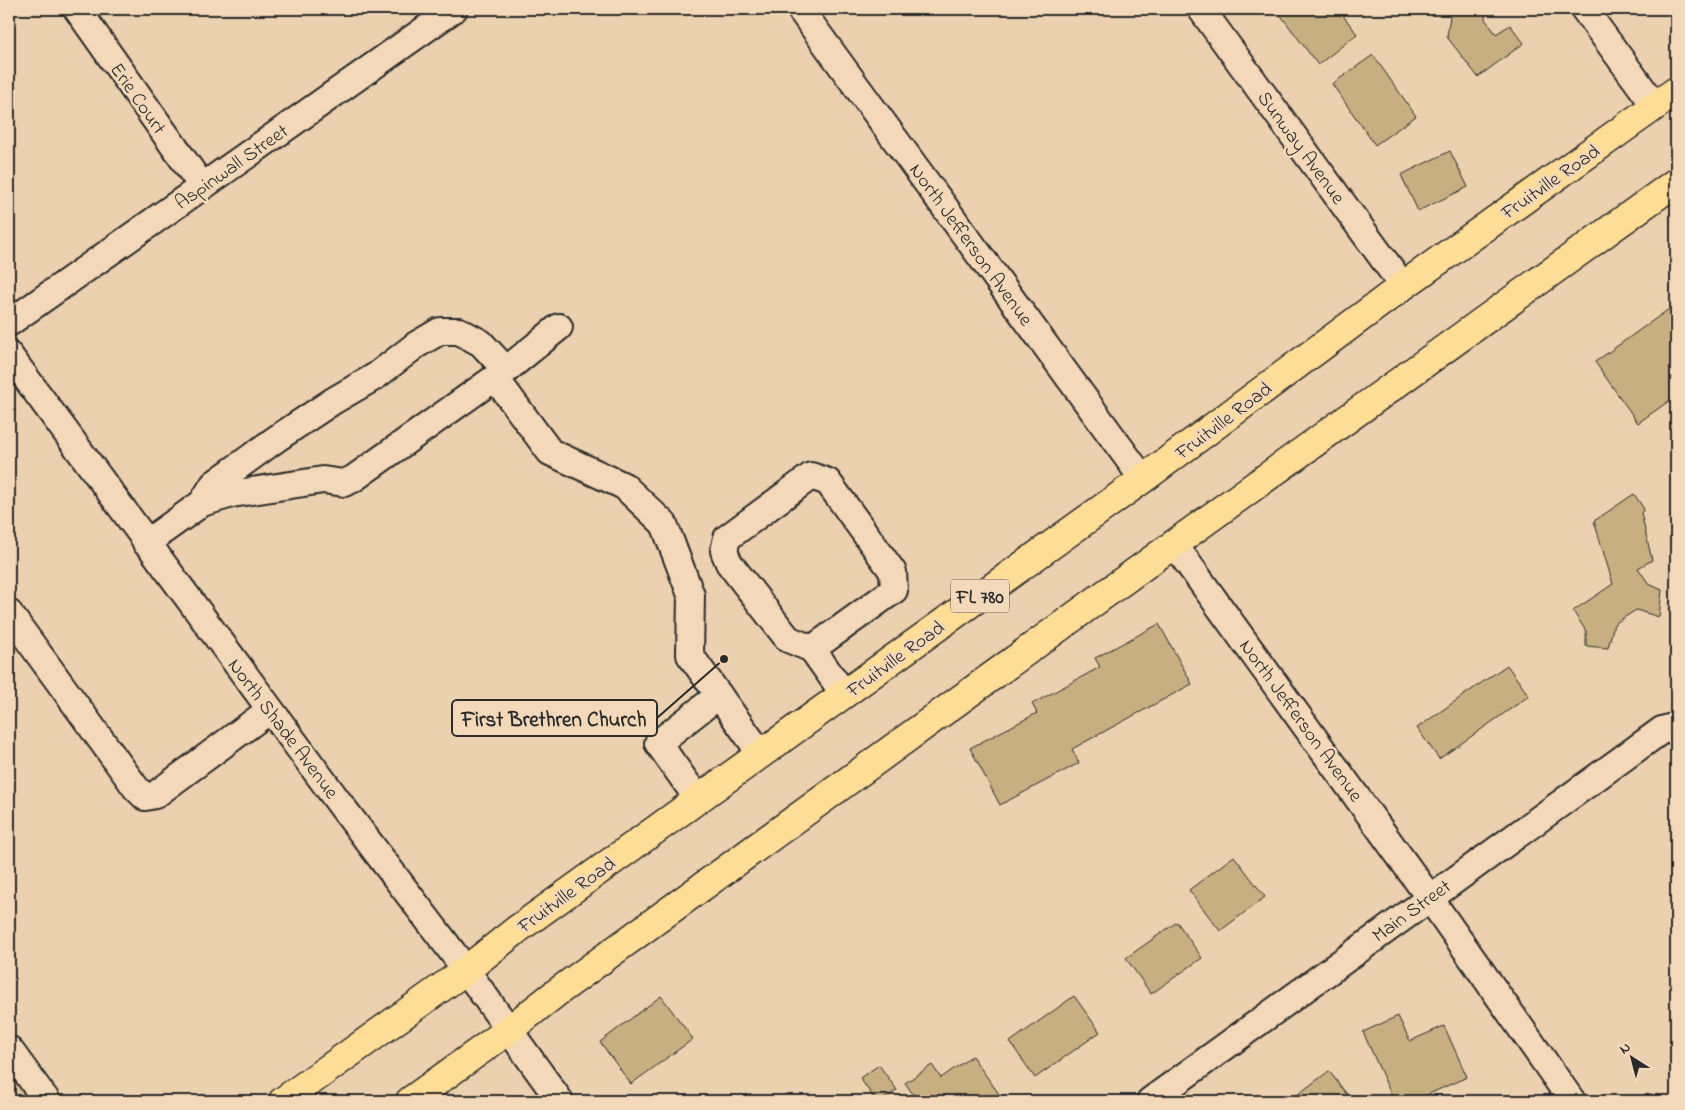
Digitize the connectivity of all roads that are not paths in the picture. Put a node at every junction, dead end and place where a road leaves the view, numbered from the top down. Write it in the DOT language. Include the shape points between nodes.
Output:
graph roads {
  1 [pos="77,9"];
  2 [pos="800,9"];
  3 [pos="1201,9"];
  4 [pos="1584,9"];
  5 [pos="442,12"];
  6 [pos="1676,91"];
  7 [pos="1655,106"];
  8 [pos="1676,182"];
  9 [pos="202,186"];
  10 [pos="1403,286"];
  11 [pos="9,323"];
  12 [pos="559,327"];
  13 [pos="9,355"];
  14 [pos="501,374"];
  15 [pos="1143,478"];
  16 [pos="202,503"];
  17 [pos="146,543"];
  18 [pos="1174,544"];
  19 [pos="9,613"];
  20 [pos="812,649"];
  21 [pos="844,694"];
  22 [pos="719,695"];
  23 [pos="270,710"];
  24 [pos="1676,726"];
  25 [pos="761,754"];
  26 [pos="698,799"];
  27 [pos="1429,897"];
  28 [pos="466,970"];
  29 [pos="510,1029"];
  30 [pos="9,1049"];
  31 [pos="47,1101"];
  32 [pos="283,1101"];
  33 [pos="411,1101"];
  34 [pos="560,1101"];
  35 [pos="1150,1101"];
  36 [pos="1572,1101"];
  1 -- 9 [label="street, Erie Court"];
  2 -- 15 [label="street, North Jefferson Avenue"];
  3 -- 10 [label="street, Sunway Avenue"];
  4 -- 7 [label="street"];
  5 -- 9 [label="street, Aspinwall Street"];
  6 -- 7 [label="main road, Fruitville Road / FL 780"];
  7 -- 10 [label="main road, Fruitville Road / FL 780"];
  8 -- 18 [label="main road"];
  9 -- 11 [label="street, Aspinwall Street"];
  10 -- 15 [label="main road, Fruitville Road / FL 780"];
  12 -- 14 [label="street"];
  13 -- 17 [label="street, North Shade Avenue"];
  14 -- 16 [label="street" via="344,483 323,480 232,494"];
  14 -- 16 [label="street" via="481,343 460,331 440,331 276,439 214,484"];
  14 -- 22 [label="street" via="550,452 624,486 664,524 691,595 690,655"];
  15 -- 21 [label="main road, Fruitville Road / FL 780"];
  16 -- 17 [label="street"];
  17 -- 23 [label="street, North Shade Avenue"];
  18 -- 27 [label="street, North Jefferson Avenue"];
  18 -- 29 [label="main road" via="556,992"];
  19 -- 23 [label="street" via="145,797 155,795"];
  20 -- 20 [label="street" via="894,590 893,572 828,482 811,476 727,538 724,551 729,563 788,639"];
  20 -- 21 [label="street"];
  21 -- 25 [label="main road, Fruitville Road / FL 780"];
  22 -- 25 [label="street"];
  22 -- 26 [label="street" via="658,743"];
  23 -- 28 [label="street, North Shade Avenue"];
  24 -- 27 [label="street, Main Street" via="1662,730"];
  25 -- 26 [label="main road, Fruitville Road / FL 780"];
  26 -- 28 [label="main road, Fruitville Road / FL 780"];
  27 -- 35 [label="street, Main Street"];
  27 -- 36 [label="street, North Jefferson Avenue"];
  28 -- 29 [label="street, North Shade Avenue"];
  28 -- 32 [label="main road, Fruitville Road / FL 780"];
  29 -- 33 [label="main road"];
  29 -- 34 [label="street, North Shade Avenue"];
  30 -- 31 [label="street"];
}
